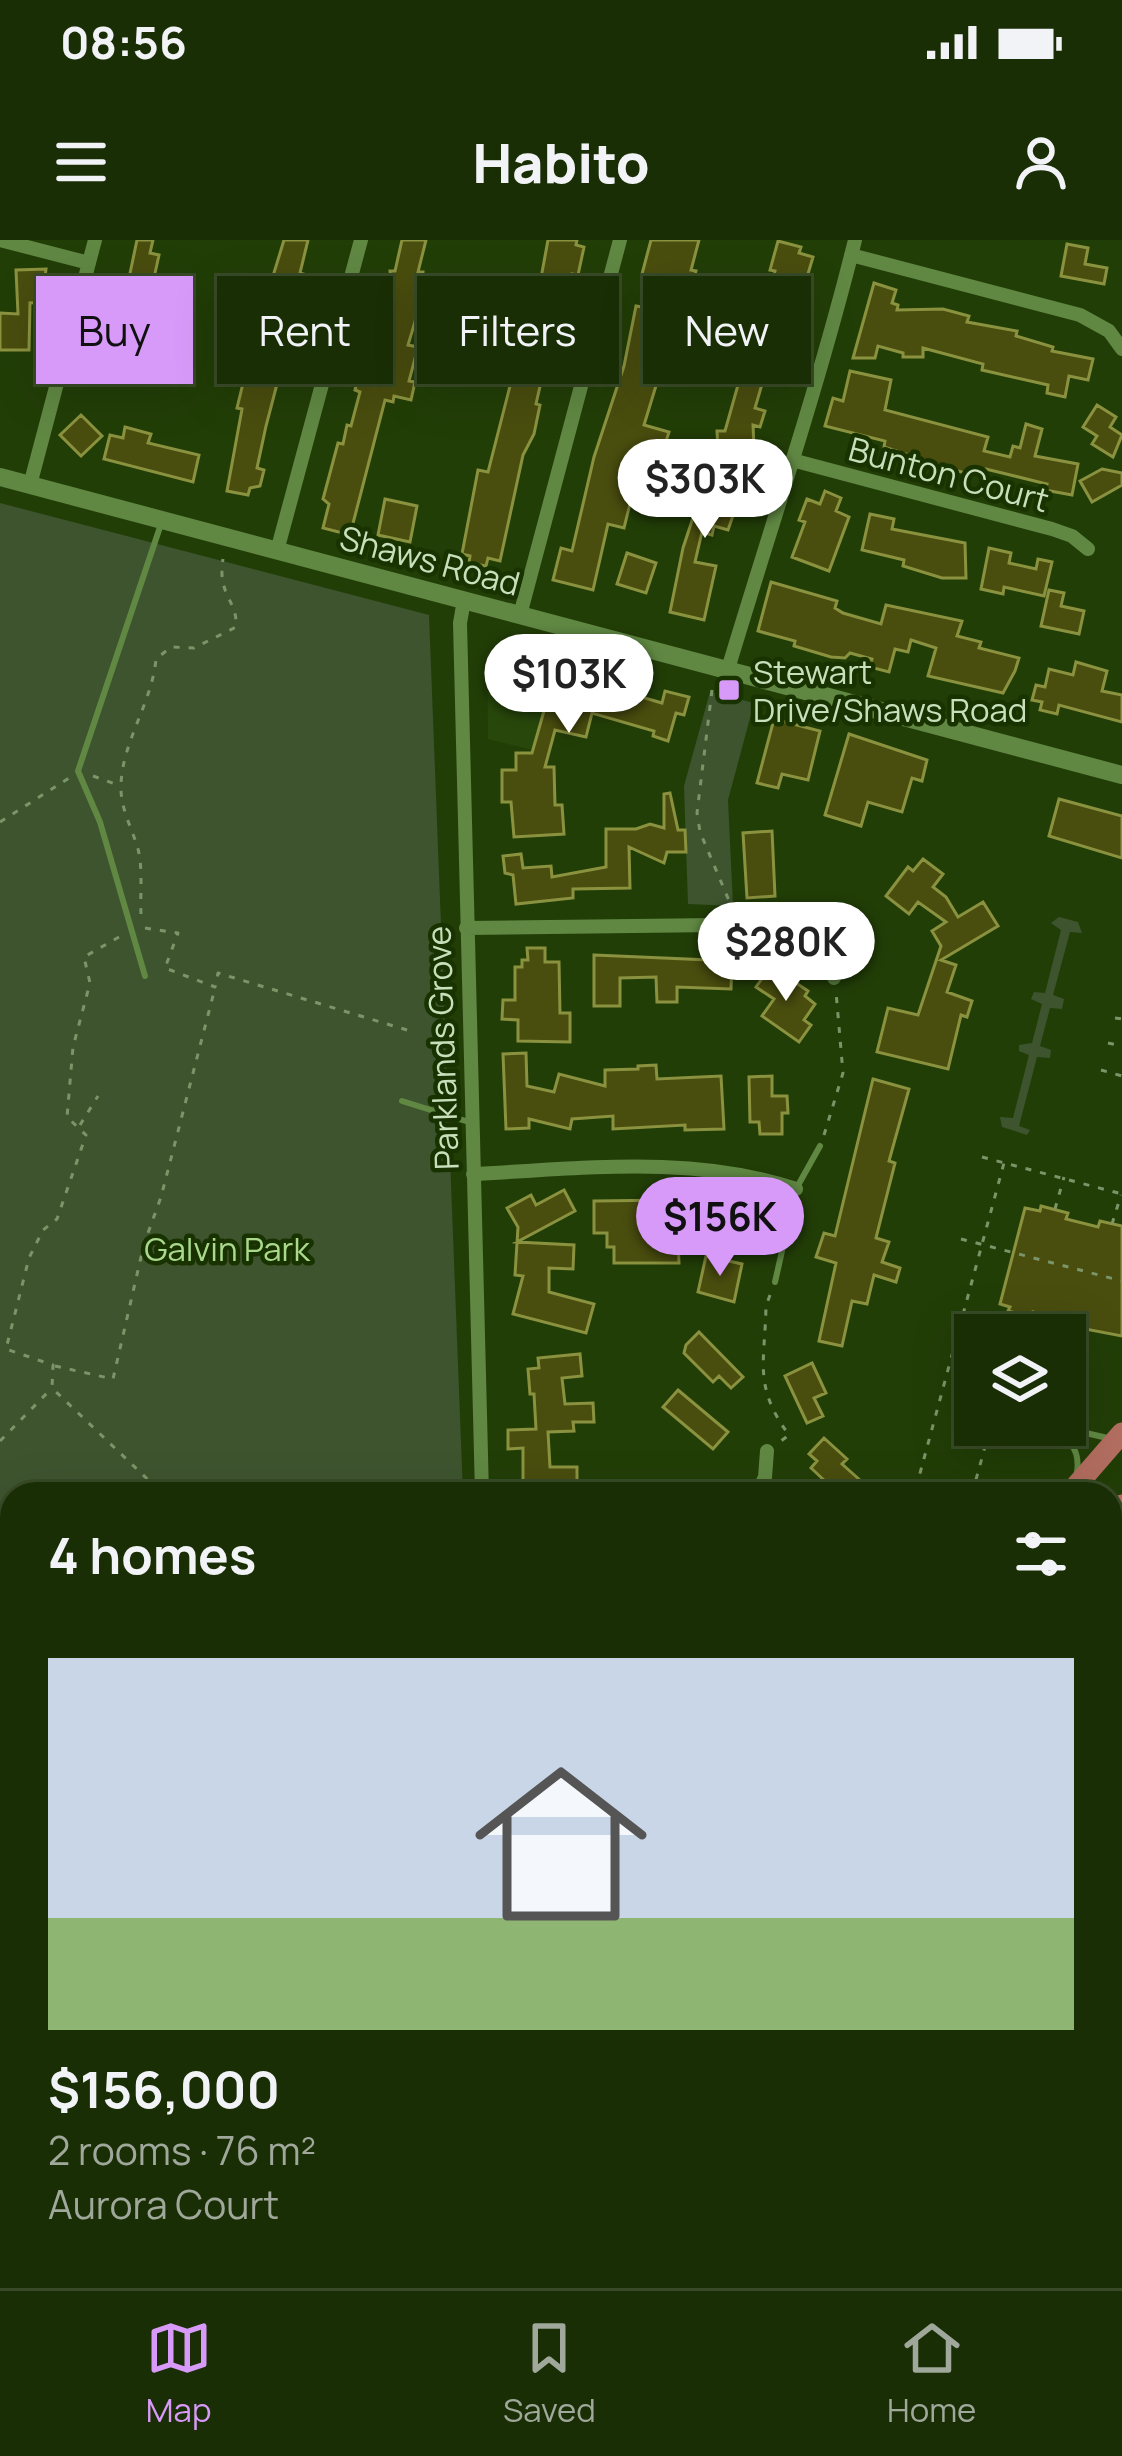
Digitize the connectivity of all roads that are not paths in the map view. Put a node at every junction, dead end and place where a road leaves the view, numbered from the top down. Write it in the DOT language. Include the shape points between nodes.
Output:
graph roads {
  1 [pos="0,240"];
  2 [pos="95,240"];
  3 [pos="361,240"];
  4 [pos="620,240"];
  5 [pos="853,247"];
  6 [pos="89,263"];
  7 [pos="1122,349"];
  8 [pos="792,460"];
  9 [pos="0,477"];
  10 [pos="30,485"];
  11 [pos="162,520"];
  12 [pos="1088,549"];
  13 [pos="277,550"];
  14 [pos="464,600"];
  15 [pos="520,615"];
  16 [pos="728,670"];
  17 [pos="1122,775"];
  18 [pos="466,928"];
  19 [pos="145,976"];
  20 [pos="833,978"];
  21 [pos="402,1101"];
  22 [pos="472,1124"];
  23 [pos="820,1146"];
  24 [pos="472,1174"];
  25 [pos="796,1189"];
  26 [pos="775,1282"];
  27 [pos="1086,1431"];
  28 [pos="1119,1436"];
  29 [pos="1073,1446"];
  30 [pos="767,1451"];
  31 [pos="482,1482"];
  32 [pos="763,1482"];
  33 [pos="1071,1482"];
  34 [pos="1076,1482"];
  35 [pos="0,2040"];
  36 [pos="0,2081"];
  1 -- 6 [label="street"];
  2 -- 6 [label="street"];
  3 -- 13 [label="street"];
  4 -- 15 [label="street"];
  5 -- 7 [label="street" via="1080,315"];
  5 -- 8 [label="street"];
  6 -- 10 [label="street"];
  8 -- 12 [label="street, Bunton Court" via="1052,529"];
  8 -- 16 [label="street"];
  9 -- 10 [label="street, Shaws Road"];
  10 -- 11 [label="street, Shaws Road"];
  11 -- 13 [label="street, Shaws Road"];
  11 -- 19 [label="lane" via="78,771 137,929"];
  13 -- 14 [label="street, Shaws Road"];
  14 -- 15 [label="street, Shaws Road"];
  14 -- 18 [label="street, Parklands Grove"];
  15 -- 16 [label="street, Shaws Road"];
  16 -- 17 [label="street, Shaws Road"];
  18 -- 20 [label="street" via="741,928 836,954"];
  18 -- 22 [label="street, Parklands Grove"];
  21 -- 22 [label="lane"];
  22 -- 24 [label="street, Parklands Grove"];
  23 -- 25 [label="lane"];
  24 -- 25 [label="street" via="666,1165"];
  24 -- 31 [label="street, Parklands Grove"];
  25 -- 26 [label="lane"];
  27 -- 28 [label="lane"];
  28 -- 34 [label="main road"];
  29 -- 33 [label="lane" via="1079,1458"];
  30 -- 32 [label="street"];
  35 -- 36 [label="street"];
}
